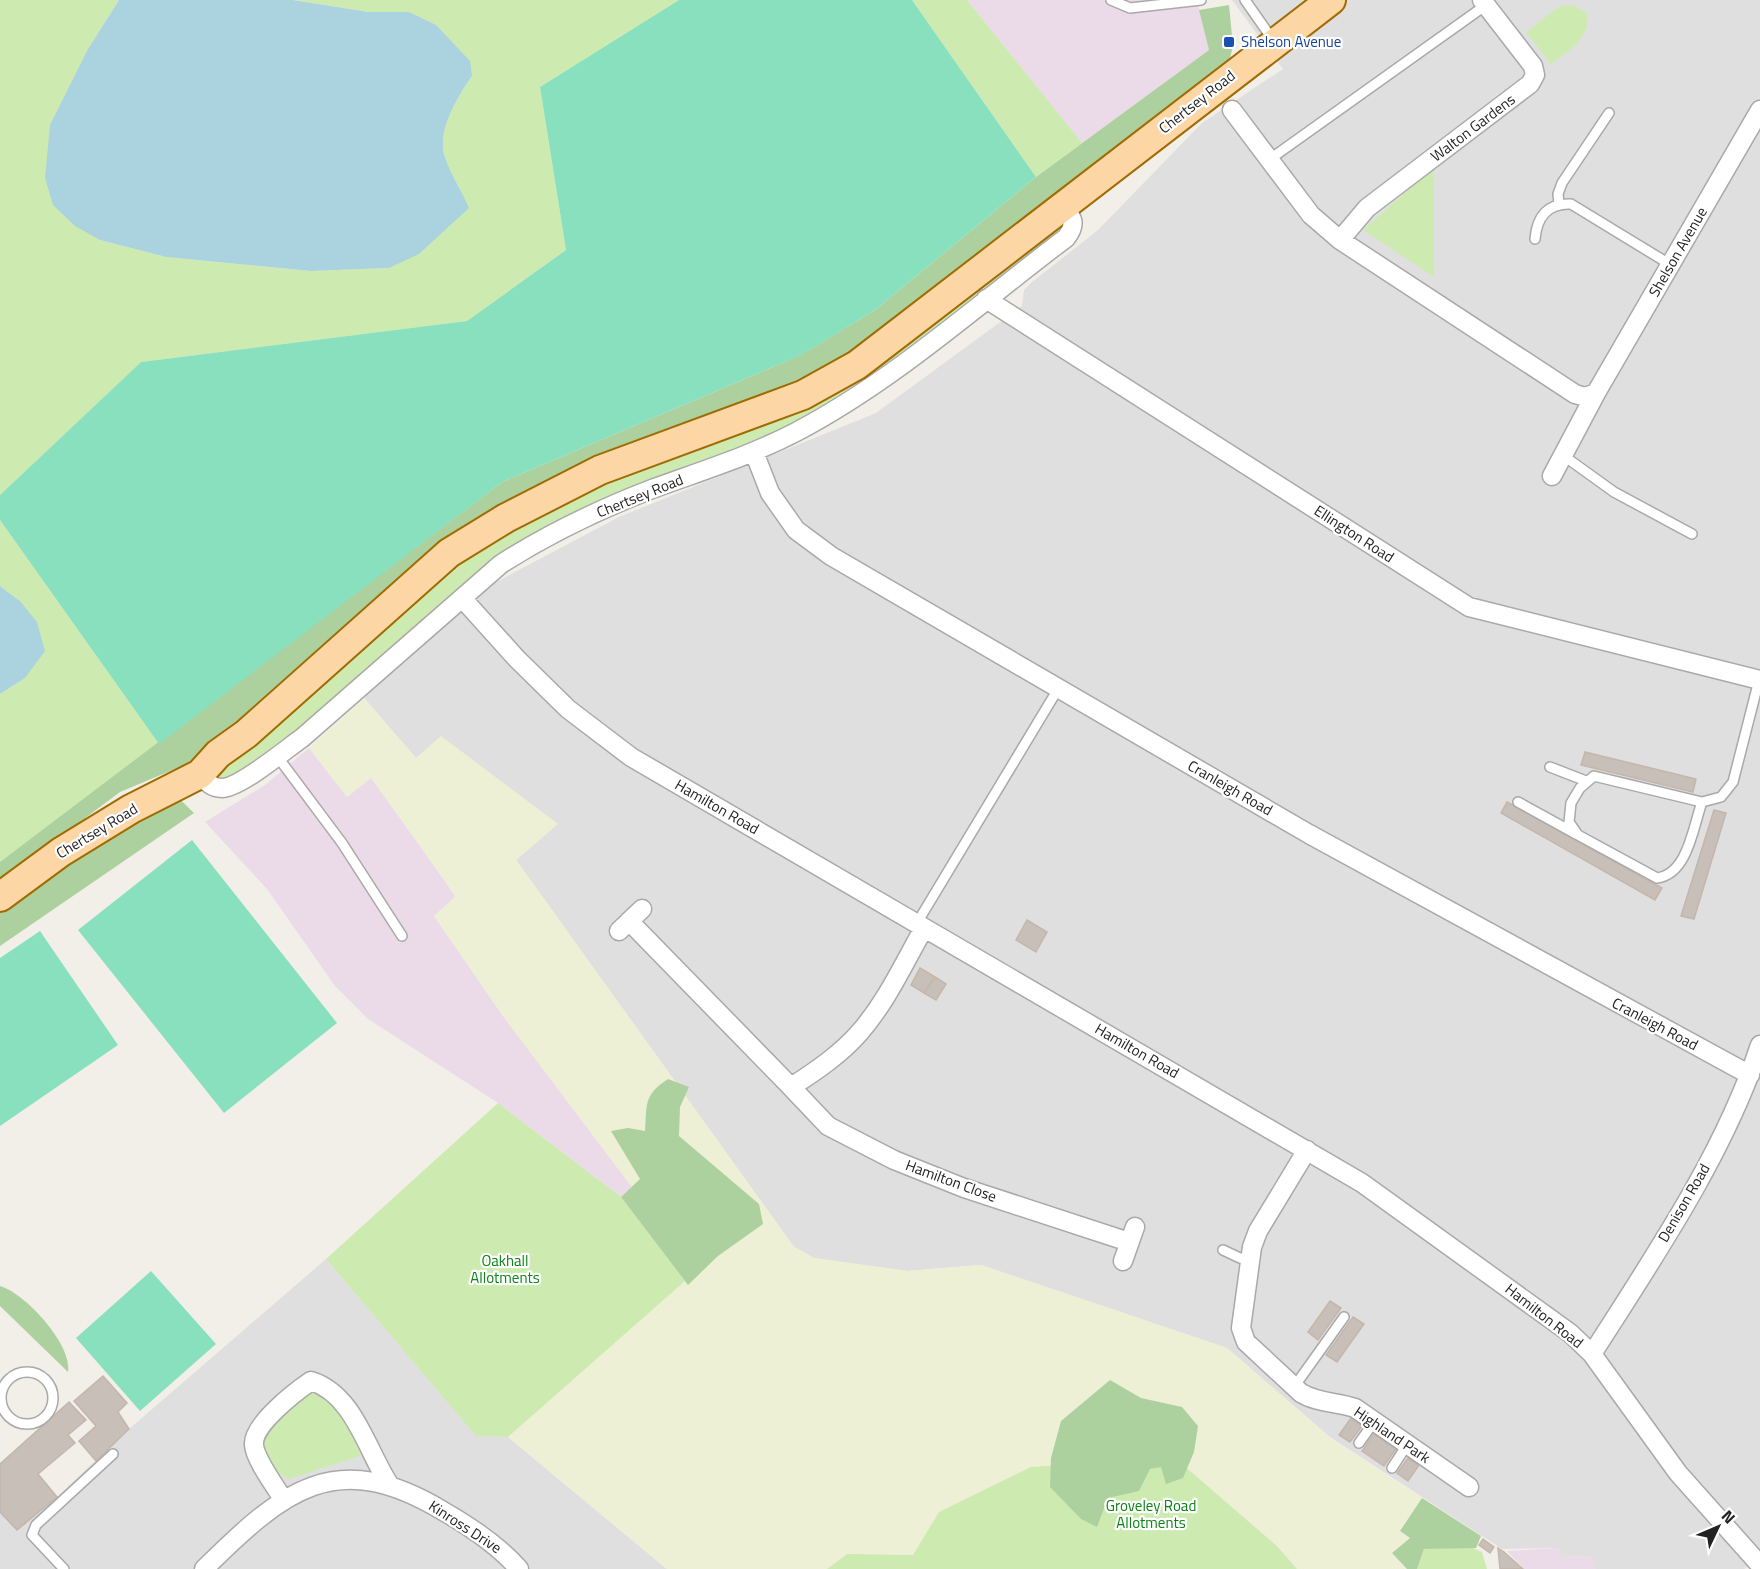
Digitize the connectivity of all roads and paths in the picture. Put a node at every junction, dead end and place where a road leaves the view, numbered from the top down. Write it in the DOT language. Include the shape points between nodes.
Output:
graph roads {
  1 [pos="1111,0"];
  2 [pos="1201,0"];
  3 [pos="1245,0"];
  4 [pos="1331,0"];
  5 [pos="1484,2"];
  6 [pos="1274,42"];
  7 [pos="1214,88"];
  8 [pos="1232,110"];
  9 [pos="1760,110"];
  10 [pos="1609,113"];
  11 [pos="1270,159"];
  12 [pos="1063,204"];
  13 [pos="1559,204"];
  14 [pos="1535,239"];
  15 [pos="1340,240"];
  16 [pos="1671,265"];
  17 [pos="987,299"];
  18 [pos="1596,393"];
  19 [pos="754,452"];
  20 [pos="1564,456"];
  21 [pos="1552,476"];
  22 [pos="1692,534"];
  23 [pos="462,598"];
  24 [pos="1760,680"];
  25 [pos="1058,689"];
  26 [pos="277,756"];
  27 [pos="1551,767"];
  28 [pos="200,774"];
  29 [pos="1586,781"];
  30 [pos="1518,801"];
  31 [pos="1702,802"];
  32 [pos="1578,835"];
  33 [pos="0,897"];
  34 [pos="630,920"];
  35 [pos="920,925"];
  36 [pos="402,936"];
  37 [pos="1760,1045"];
  38 [pos="1750,1075"];
  39 [pos="791,1087"];
  40 [pos="1307,1150"];
  41 [pos="1223,1250"];
  42 [pos="1250,1260"];
  43 [pos="1123,1261"];
  44 [pos="1344,1317"];
  45 [pos="1592,1354"];
  46 [pos="2,1384"];
  47 [pos="1294,1387"];
  48 [pos="1,1407"];
  49 [pos="1374,1422"];
  50 [pos="1359,1443"];
  51 [pos="1407,1445"];
  52 [pos="113,1454"];
  53 [pos="1392,1468"];
  54 [pos="1469,1487"];
  55 [pos="397,1488"];
  56 [pos="283,1499"];
  57 [pos="1760,1565"];
  58 [pos="64,1569"];
  59 [pos="204,1569"];
  60 [pos="519,1569"];
  1 -- 2 [label="lane" via="1130,8"];
  3 -- 6 [label="lane"];
  4 -- 6 [label="main road, Chertsey Road"];
  5 -- 11 [label="lane"];
  5 -- 15 [label="street, Walton Gardens" via="1533,66 1535,75 1530,84 1368,208"];
  6 -- 7 [label="main road, Chertsey Road"];
  7 -- 8 [label="lane"];
  7 -- 12 [label="main road, Chertsey Road"];
  8 -- 11 [label="street"];
  9 -- 16 [label="street, Shelson Avenue"];
  10 -- 13 [label="lane" via="1562,183"];
  11 -- 15 [label="street" via="1311,215"];
  12 -- 17 [label="street, Chertsey Road" via="1074,220 1074,229"];
  12 -- 28 [label="main road, Chertsey Road" via="916,321 831,382 570,483 449,553 246,734 218,754"];
  13 -- 14 [label="lane" via="1541,215"];
  13 -- 16 [label="lane" via="1585,210"];
  15 -- 18 [label="street" via="1575,394 1585,397"];
  16 -- 18 [label="street, Shelson Avenue"];
  17 -- 19 [label="street, Chertsey Road" via="898,368 798,431"];
  17 -- 24 [label="street, Ellington Road" via="1469,607"];
  18 -- 20 [label="street, Shelson Avenue"];
  19 -- 23 [label="street, Chertsey Road" via="650,490 560,530 501,564"];
  19 -- 25 [label="street, Cranleigh Road" via="770,494 796,530 831,556"];
  20 -- 21 [label="street, Shelson Avenue"];
  20 -- 22 [label="lane" via="1614,492"];
  23 -- 26 [label="street, Chertsey Road"];
  23 -- 35 [label="street, Hamilton Road" via="568,709 632,757"];
  24 -- 31 [label="lane" via="1733,782 1721,797"];
  25 -- 35 [label="lane"];
  25 -- 38 [label="street, Cranleigh Road" via="1319,840"];
  26 -- 28 [label="street, Chertsey Road" via="231,787 213,787"];
  26 -- 36 [label="lane" via="342,843"];
  27 -- 29 [label="lane"];
  28 -- 33 [label="main road, Chertsey Road" via="61,852"];
  29 -- 31 [label="lane" via="1594,776"];
  29 -- 32 [label="lane" via="1571,803 1569,822"];
  30 -- 32 [label="lane"];
  31 -- 32 [label="lane" via="1680,865 1665,877 1657,878"];
  34 -- 39 [label="street, Hamilton Close"];
  35 -- 39 [label="street" via="877,1010 859,1033 834,1058"];
  35 -- 40 [label="street, Hamilton Road"];
  37 -- 38 [label="street, Denison Road"];
  38 -- 45 [label="street, Denison Road" via="1737,1107 1677,1217"];
  39 -- 43 [label="street, Hamilton Close" via="828,1126 894,1160 964,1188 1132,1235"];
  40 -- 42 [label="street, Highland Park" via="1258,1231"];
  40 -- 45 [label="street, Hamilton Road" via="1419,1223 1570,1333"];
  41 -- 42 [label="lane"];
  42 -- 47 [label="street, Highland Park" via="1241,1328 1246,1342"];
  44 -- 47 [label="lane"];
  45 -- 57 [label="street, Hamilton Road" via="1678,1473"];
  46 -- 48 [label="lane"];
  46 -- 48 [label="lane" via="20,1372 36,1374 49,1384 53,1400 46,1416 30,1424 13,1421"];
  47 -- 49 [label="street, Highland Park" via="1311,1399 1355,1408"];
  49 -- 50 [label="lane"];
  49 -- 51 [label="street, Highland Park"];
  51 -- 53 [label="lane"];
  51 -- 54 [label="street, Highland Park" via="1437,1476"];
  52 -- 58 [label="lane" via="36,1525 32,1535"];
  55 -- 56 [label="street" via="360,1478 318,1482"];
  55 -- 56 [label="street" via="374,1461 360,1425 326,1386 311,1381 256,1431 254,1446"];
  55 -- 60 [label="street, Kinross Drive" via="465,1524 505,1553"];
  56 -- 59 [label="street"];
}
